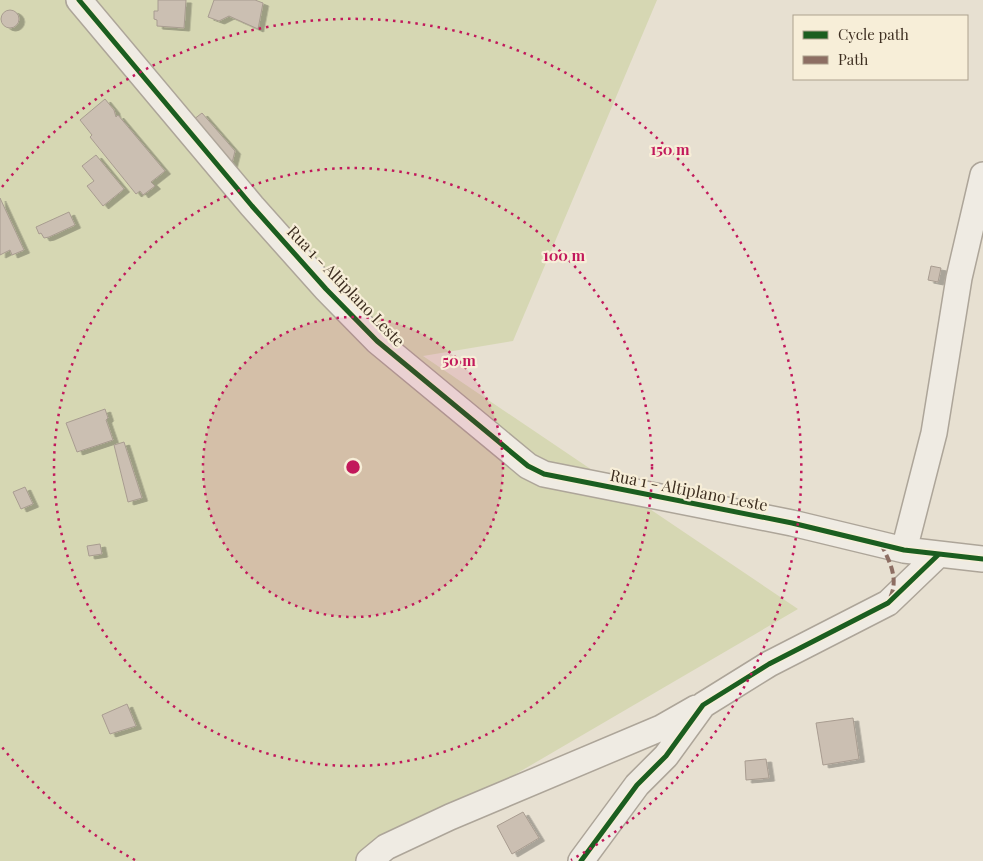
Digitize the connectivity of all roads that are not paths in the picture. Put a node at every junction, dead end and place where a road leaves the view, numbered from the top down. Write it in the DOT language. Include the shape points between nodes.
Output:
graph roads {
  1 [pos="79,0"];
  2 [pos="983,175"];
  3 [pos="904,550"];
  4 [pos="938,556"];
  5 [pos="983,559"];
  6 [pos="703,705"];
  7 [pos="369,861"];
  8 [pos="581,861"];
  1 -- 3 [label="street, Rua 1 - Altiplano Leste" via="326,289 377,341 528,466 544,474 792,523"];
  2 -- 3 [label="street" via="959,278 934,433"];
  3 -- 4 [label="street, Rua 1 - Altiplano Leste"];
  4 -- 5 [label="street, Rua 1 - Altiplano Leste"];
  4 -- 6 [label="street" via="888,603 769,664"];
  6 -- 7 [label="street" via="661,728 450,817 386,847"];
  6 -- 8 [label="street"];
}
